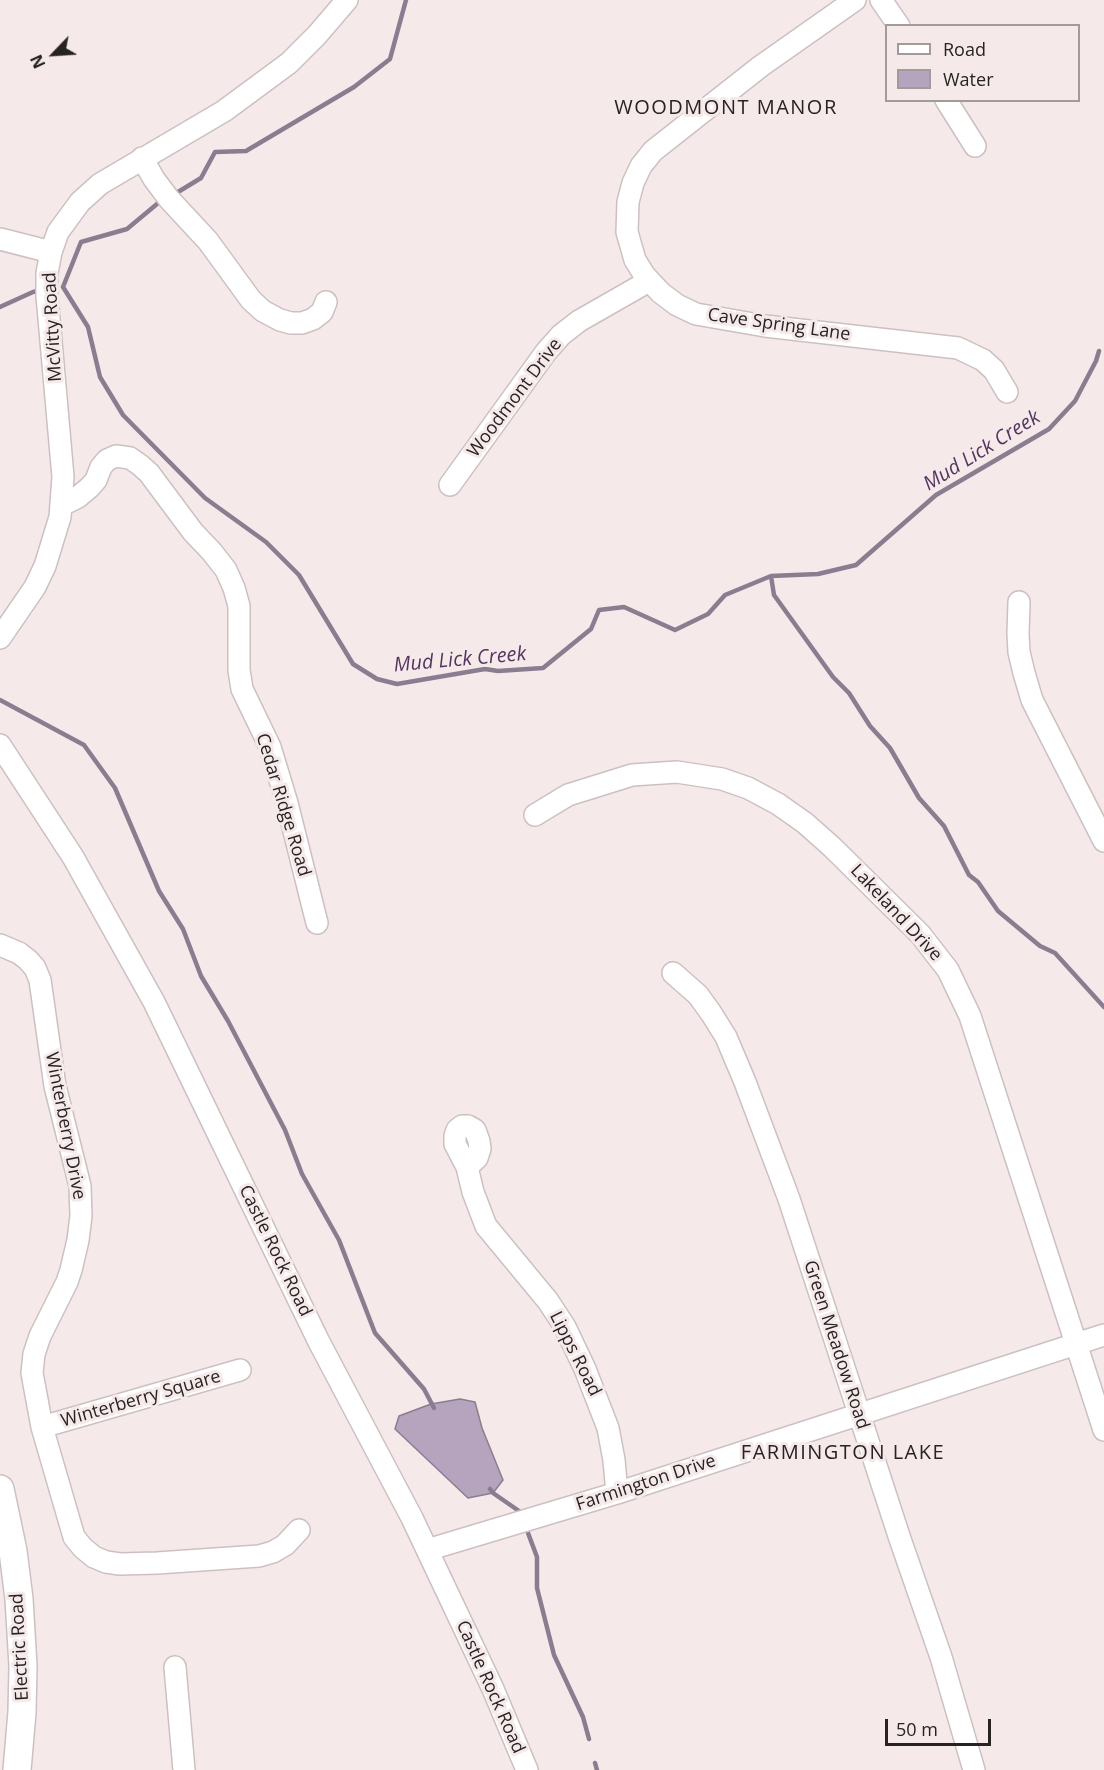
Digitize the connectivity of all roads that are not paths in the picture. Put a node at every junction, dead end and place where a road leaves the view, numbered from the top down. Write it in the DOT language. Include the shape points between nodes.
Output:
graph roads {
  1 [pos="347,0"];
  2 [pos="855,0"];
  3 [pos="881,0"];
  4 [pos="898,24"];
  5 [pos="947,102"];
  6 [pos="975,146"];
  7 [pos="142,158"];
  8 [pos="0,239"];
  9 [pos="51,252"];
  10 [pos="649,281"];
  11 [pos="326,302"];
  12 [pos="1007,392"];
  13 [pos="450,485"];
  14 [pos="62,505"];
  15 [pos="1019,602"];
  16 [pos="0,638"];
  17 [pos="0,745"];
  18 [pos="535,815"];
  19 [pos="1104,841"];
  20 [pos="317,923"];
  21 [pos="0,945"];
  22 [pos="673,973"];
  23 [pos="467,1167"];
  24 [pos="1104,1335"];
  25 [pos="1075,1344"];
  26 [pos="240,1370"];
  27 [pos="859,1414"];
  28 [pos="42,1427"];
  29 [pos="1104,1430"];
  30 [pos="0,1489"];
  31 [pos="617,1493"];
  32 [pos="299,1530"];
  33 [pos="427,1550"];
  34 [pos="175,1667"];
  35 [pos="17,1770"];
  36 [pos="184,1770"];
  37 [pos="527,1770"];
  38 [pos="974,1770"];
  1 -- 7 [label="street, McVitty Road" via="289,63 251,93"];
  2 -- 10 [label="street, Cave Spring Lane" via="716,101 653,151 641,166 628,202 627,232 635,260"];
  3 -- 4 [label="street"];
  5 -- 6 [label="street"];
  7 -- 9 [label="street, McVitty Road" via="100,184 80,202 58,232"];
  7 -- 11 [label="street" via="169,199 263,311 280,320 302,323 313,320"];
  8 -- 9 [label="street"];
  9 -- 14 [label="street, McVitty Road" via="47,288 62,448"];
  10 -- 12 [label="street, Cave Spring Lane" via="677,305 696,314 765,326 958,348 983,360"];
  10 -- 13 [label="street, Woodmont Drive" via="561,335"];
  14 -- 16 [label="street, McVitty Road" via="45,566"];
  14 -- 20 [label="street, Cedar Ridge Road" via="90,487 107,460 116,456 129,459 149,473 226,570 239,606 242,689 270,747"];
  15 -- 19 [label="street" via="1019,651 1032,700"];
  17 -- 33 [label="street, Castle Rock Road" via="72,857 154,1002 319,1342"];
  18 -- 25 [label="street, Lakeland Drive" via="568,795 632,775 706,775 748,788 778,804 882,894 935,951 970,1016"];
  21 -- 28 [label="street, Winterberry Drive" via="19,952 35,968 40,980 55,1086 80,1186 81,1216 70,1270 34,1354 34,1393"];
  22 -- 27 [label="street, Green Meadow Road" via="711,1013 745,1082 789,1199"];
  23 -- 31 [label="street, Lipps Road" via="486,1226 548,1300 585,1369 608,1428"];
  24 -- 25 [label="street, Farmington Drive"];
  25 -- 27 [label="street, Farmington Drive"];
  25 -- 29 [label="street, Lakeland Drive"];
  26 -- 28 [label="street, Winterberry Square"];
  27 -- 31 [label="street, Farmington Drive"];
  27 -- 38 [label="street, Green Meadow Road" via="941,1657"];
  28 -- 32 [label="street, Winterberry Drive" via="74,1537 94,1557 106,1562 259,1556 285,1545"];
  30 -- 35 [label="main road, Electric Road" via="20,1610 23,1666"];
  31 -- 33 [label="street, Farmington Drive"];
  33 -- 37 [label="street, Castle Rock Road"];
  34 -- 36 [label="street"];
}
